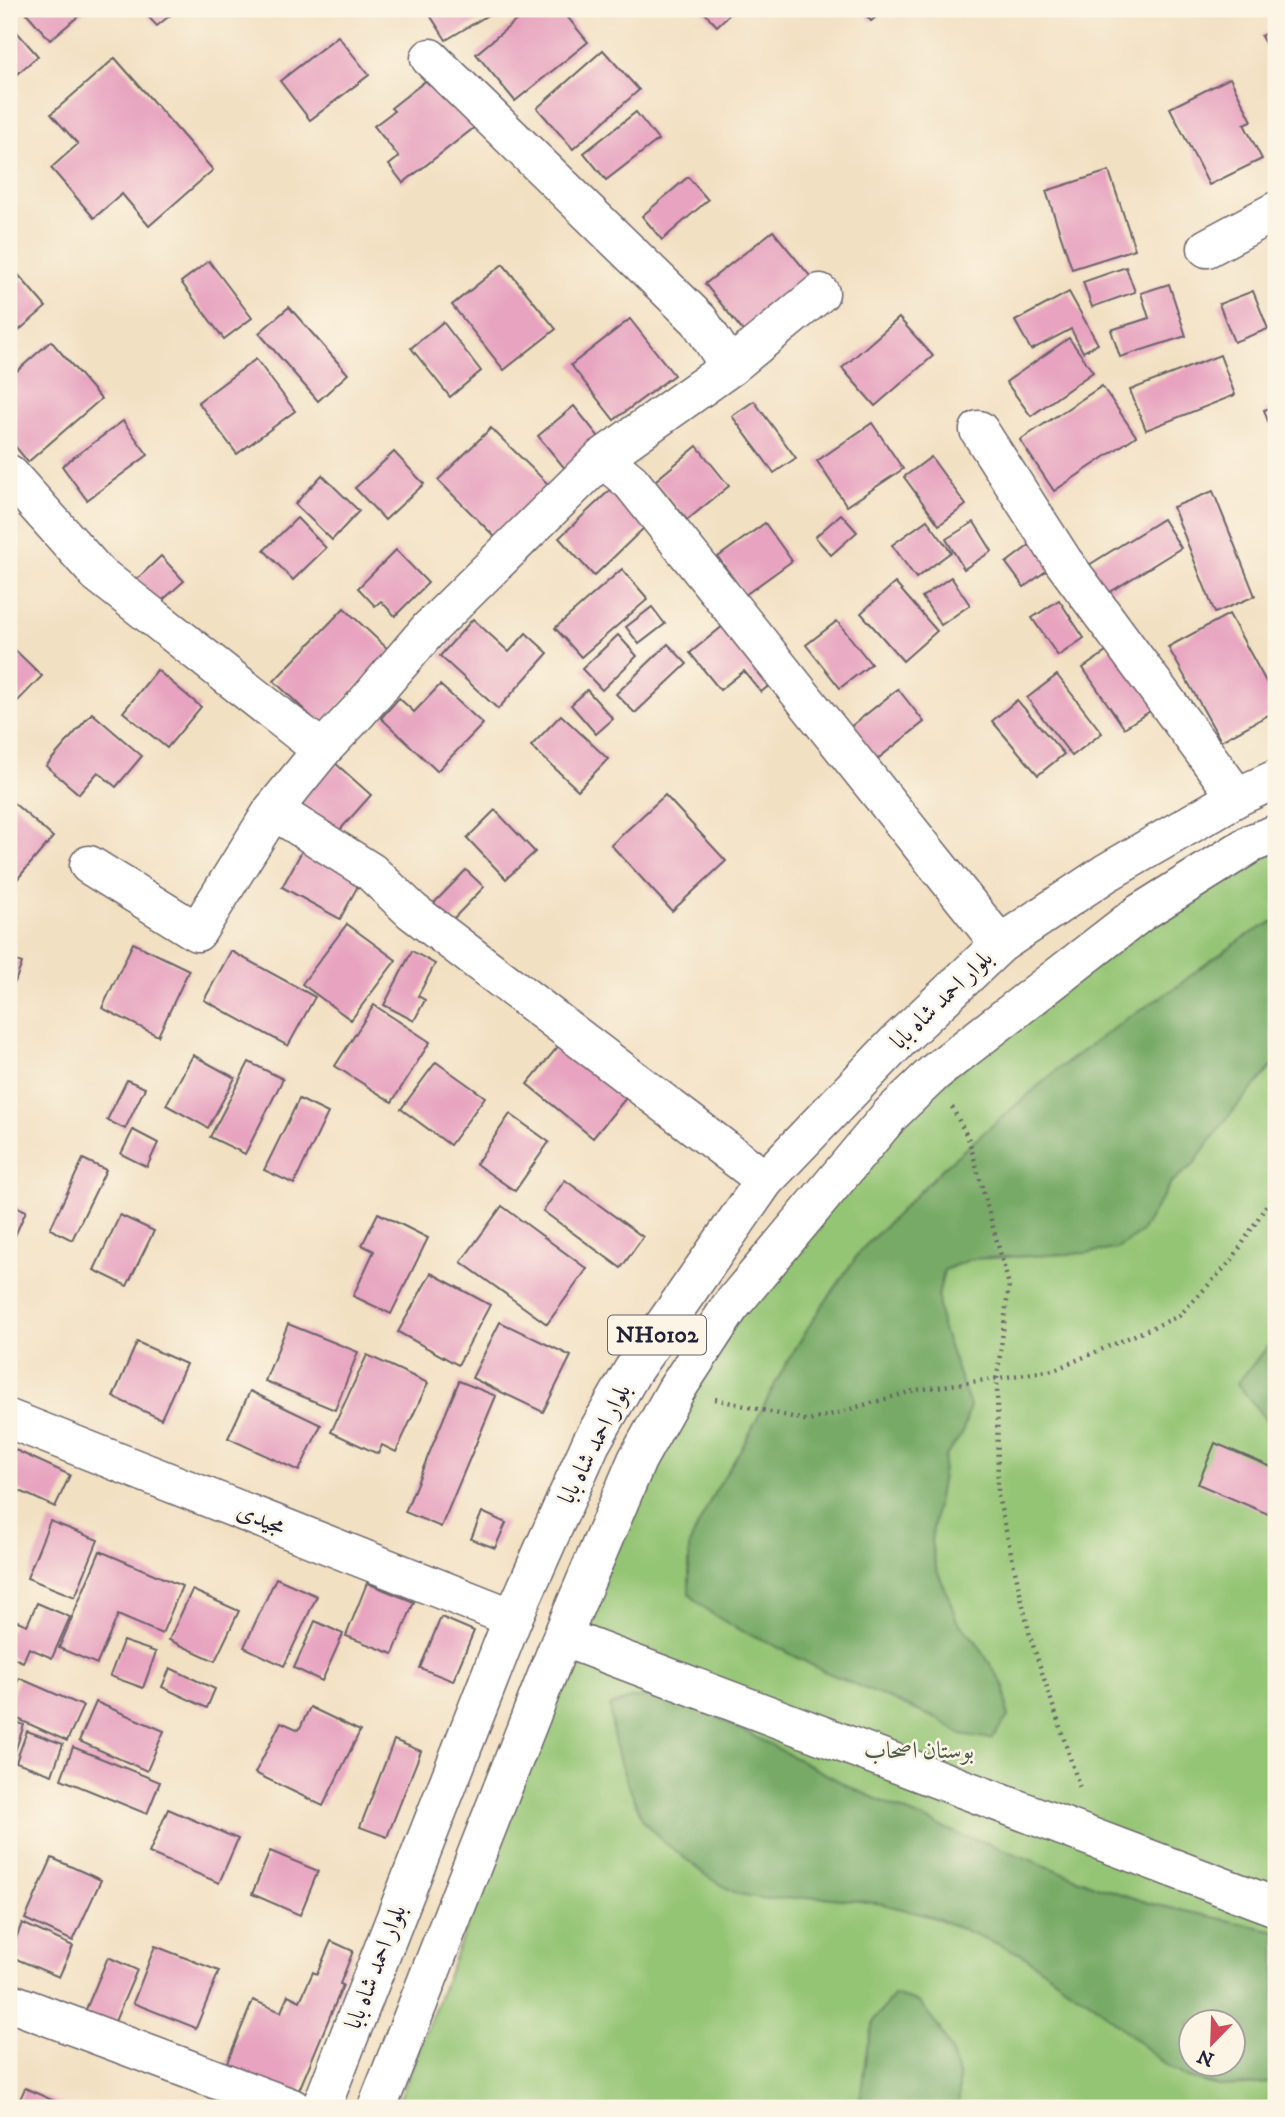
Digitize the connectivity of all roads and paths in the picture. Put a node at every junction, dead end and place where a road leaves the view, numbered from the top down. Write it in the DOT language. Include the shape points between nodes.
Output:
graph roads {
  1 [pos="430,58"];
  2 [pos="1276,211"];
  3 [pos="1207,248"];
  4 [pos="820,293"];
  5 [pos="730,367"];
  6 [pos="979,430"];
  7 [pos="602,458"];
  8 [pos="9,474"];
  9 [pos="322,750"];
  10 [pos="1276,779"];
  11 [pos="1237,797"];
  12 [pos="273,810"];
  13 [pos="1276,834"];
  14 [pos="89,865"];
  15 [pos="1000,944"];
  16 [pos="935,1072"];
  17 [pos="765,1180"];
  18 [pos="1276,1190"];
  19 [pos="998,1378"];
  20 [pos="676,1390"];
  21 [pos="9,1419"];
  22 [pos="513,1618"];
  23 [pos="562,1637"];
  24 [pos="1097,1839"];
  25 [pos="1276,1907"];
  26 [pos="9,2002"];
  27 [pos="292,2108"];
  28 [pos="321,2108"];
  29 [pos="377,2108"];
  1 -- 5 [label="main road" via="699,320"];
  2 -- 3 [label="main road"];
  4 -- 5 [label="main road"];
  5 -- 7 [label="main road"];
  6 -- 11 [label="main road" via="1063,561"];
  7 -- 9 [label="main road" via="429,629"];
  7 -- 15 [label="main road" via="631,482"];
  8 -- 9 [label="main road" via="97,573"];
  9 -- 12 [label="main road"];
  10 -- 11 [label="main road, بلوار احمد شاه بابا / NH0102"];
  11 -- 15 [label="main road, بلوار احمد شاه بابا / NH0102" via="1106,873"];
  12 -- 14 [label="main road" via="197,932"];
  12 -- 17 [label="main road" via="371,872 412,911"];
  13 -- 16 [label="main road, بلوار احمد شاه بابا / NH0102" via="1252,844 1140,914"];
  15 -- 17 [label="main road, بلوار احمد شاه بابا / NH0102" via="900,1039"];
  16 -- 19 [label="path" via="969,1140 1009,1284"];
  16 -- 20 [label="main road, بلوار احمد شاه بابا / NH0102" via="890,1115 730,1307"];
  17 -- 22 [label="main road, بلوار احمد شاه بابا / NH0102" via="632,1370 592,1443"];
  18 -- 19 [label="path" via="1232,1260 1179,1316 1054,1370"];
  19 -- 20 [label="path" via="916,1390 809,1421"];
  19 -- 24 [label="path" via="998,1496 1030,1636"];
  20 -- 23 [label="main road, بلوار احمد شاه بابا / NH0102" via="637,1460"];
  21 -- 22 [label="main road, مجیدی"];
  22 -- 28 [label="main road, بلوار احمد شاه بابا / NH0102"];
  23 -- 24 [label="main road"];
  23 -- 29 [label="main road, بلوار احمد شاه بابا / NH0102"];
  24 -- 25 [label="main road"];
  26 -- 27 [label="main road"];
}
